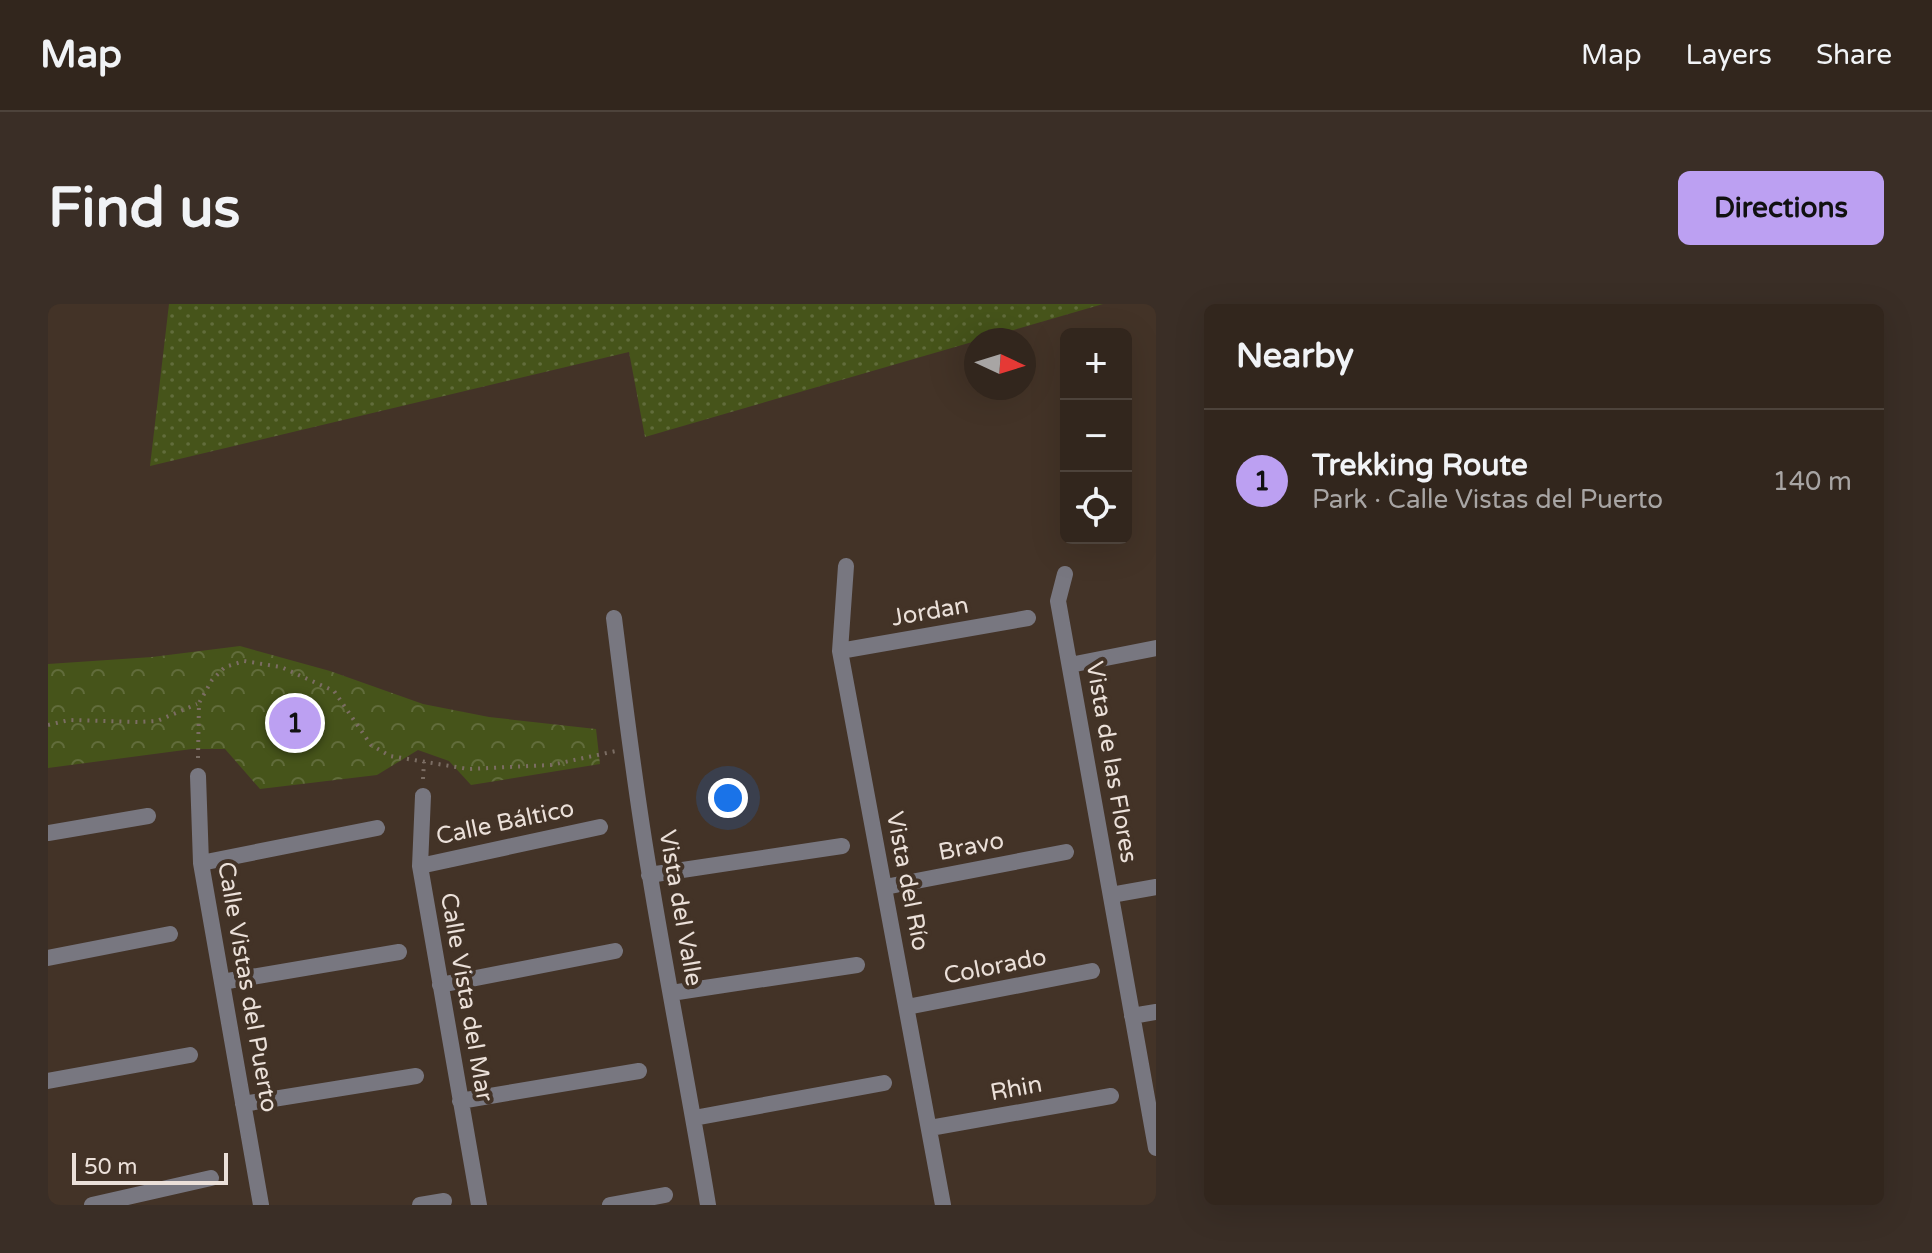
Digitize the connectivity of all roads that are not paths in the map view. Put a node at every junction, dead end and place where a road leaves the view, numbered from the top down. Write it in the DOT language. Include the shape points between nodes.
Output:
graph roads {
  1 [pos="846,566"];
  2 [pos="1065,574"];
  3 [pos="614,618"];
  4 [pos="1028,618"];
  5 [pos="1156,648"];
  6 [pos="840,651"];
  7 [pos="1070,665"];
  8 [pos="198,776"];
  9 [pos="423,796"];
  10 [pos="148,816"];
  11 [pos="600,827"];
  12 [pos="377,828"];
  13 [pos="48,833"];
  14 [pos="842,846"];
  15 [pos="1066,852"];
  16 [pos="201,863"];
  17 [pos="420,866"];
  18 [pos="649,875"];
  19 [pos="885,887"];
  20 [pos="1156,887"];
  21 [pos="1111,895"];
  22 [pos="170,934"];
  23 [pos="615,951"];
  24 [pos="399,952"];
  25 [pos="48,958"];
  26 [pos="857,965"];
  27 [pos="1092,971"];
  28 [pos="222,982"];
  29 [pos="440,985"];
  30 [pos="671,993"];
  31 [pos="907,1007"];
  32 [pos="1156,1012"];
  33 [pos="1132,1016"];
  34 [pos="190,1055"];
  35 [pos="639,1071"];
  36 [pos="416,1076"];
  37 [pos="48,1081"];
  38 [pos="884,1083"];
  39 [pos="1111,1096"];
  40 [pos="460,1101"];
  41 [pos="243,1104"];
  42 [pos="694,1118"];
  43 [pos="930,1128"];
  44 [pos="1155,1142"];
  45 [pos="211,1178"];
  46 [pos="665,1195"];
  47 [pos="444,1201"];
  48 [pos="92,1205"];
  49 [pos="261,1205"];
  50 [pos="420,1205"];
  51 [pos="479,1205"];
  52 [pos="610,1205"];
  53 [pos="708,1205"];
  54 [pos="943,1205"];
  1 -- 6 [label="street, Vista del Río"];
  2 -- 7 [label="street, Vista de las Flores" via="1058,601"];
  3 -- 18 [label="street, Vista del Valle"];
  4 -- 6 [label="street, Jordan"];
  5 -- 7 [label="street"];
  6 -- 19 [label="street, Vista del Río"];
  7 -- 21 [label="street, Vista de las Flores"];
  8 -- 16 [label="street, Calle Vistas del Puerto"];
  9 -- 17 [label="street, Calle Vista del Mar"];
  10 -- 13 [label="street"];
  11 -- 17 [label="street, Calle Báltico"];
  12 -- 16 [label="street"];
  14 -- 18 [label="street"];
  15 -- 19 [label="street, Bravo"];
  16 -- 28 [label="street, Calle Vistas del Puerto"];
  17 -- 29 [label="street, Calle Vista del Mar"];
  18 -- 30 [label="street, Vista del Valle"];
  19 -- 31 [label="street, Vista del Río"];
  20 -- 21 [label="street"];
  21 -- 33 [label="street, Vista de las Flores"];
  22 -- 25 [label="street"];
  23 -- 29 [label="street"];
  24 -- 28 [label="street"];
  26 -- 30 [label="street"];
  27 -- 31 [label="street, Colorado"];
  28 -- 41 [label="street, Calle Vistas del Puerto"];
  29 -- 40 [label="street, Calle Vista del Mar"];
  30 -- 42 [label="street, Vista del Valle"];
  31 -- 43 [label="street, Vista del Río"];
  32 -- 33 [label="street"];
  33 -- 44 [label="street, Vista de las Flores"];
  34 -- 37 [label="street"];
  35 -- 40 [label="street"];
  36 -- 41 [label="street"];
  38 -- 42 [label="street"];
  39 -- 43 [label="street, Rhin"];
  40 -- 51 [label="street, Calle Vista del Mar"];
  41 -- 49 [label="street, Calle Vistas del Puerto"];
  42 -- 53 [label="street, Vista del Valle"];
  43 -- 54 [label="street, Vista del Río"];
  45 -- 48 [label="street"];
  46 -- 52 [label="street"];
  47 -- 50 [label="street"];
}
